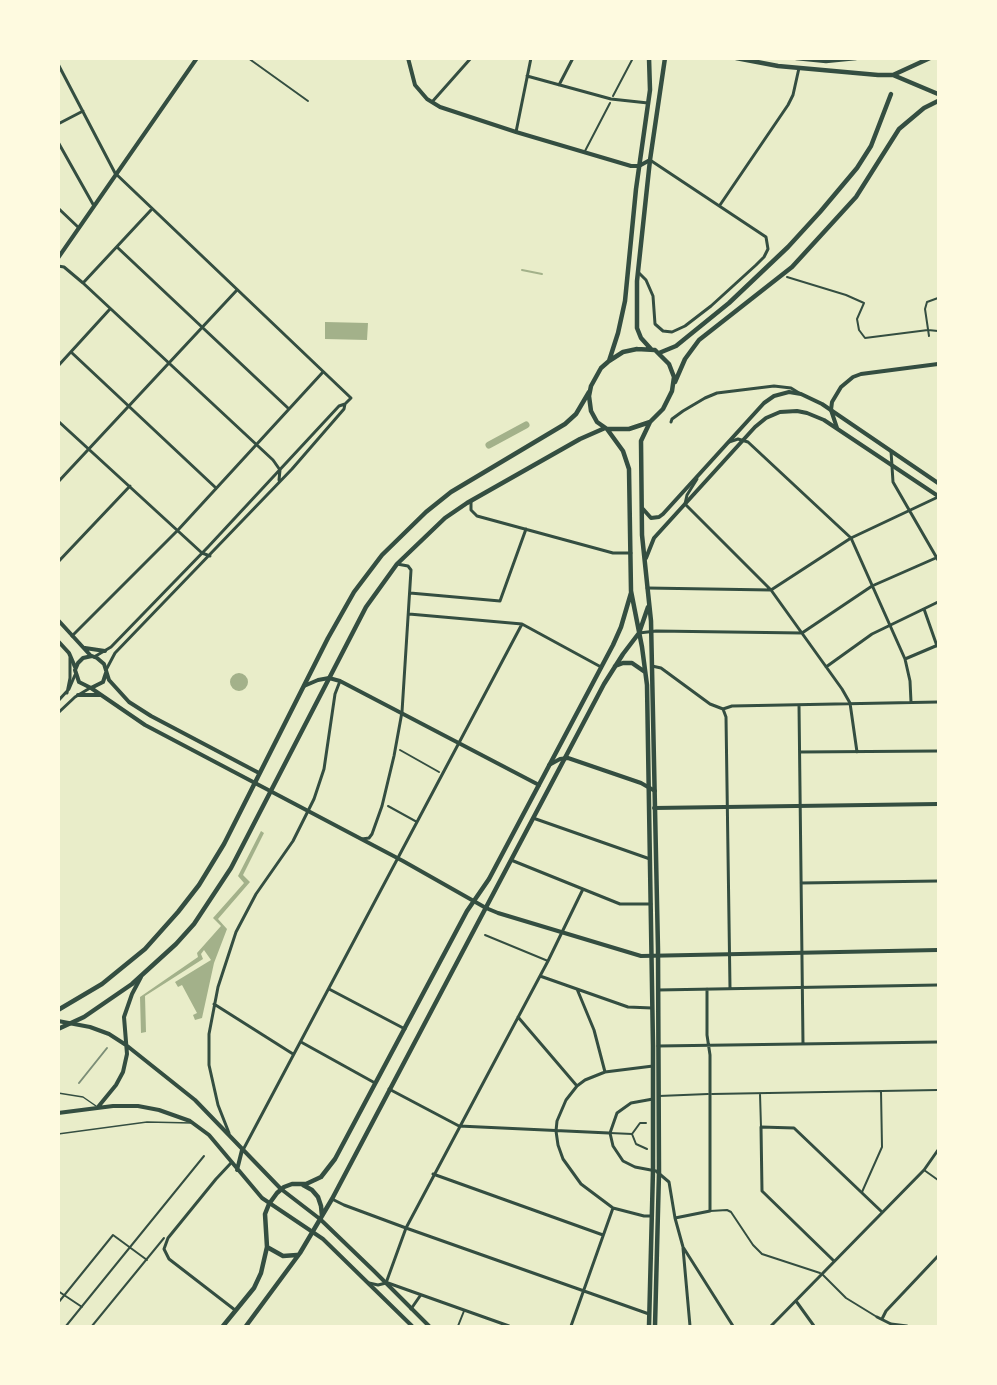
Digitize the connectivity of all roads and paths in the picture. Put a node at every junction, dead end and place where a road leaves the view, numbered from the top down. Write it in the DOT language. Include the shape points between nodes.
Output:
graph roads {
  1 [pos="197,58"];
  2 [pos="248,58"];
  3 [pos="408,58"];
  4 [pos="471,58"];
  5 [pos="531,58"];
  6 [pos="573,58"];
  7 [pos="633,58"];
  8 [pos="650,58"];
  9 [pos="664,58"];
  10 [pos="736,58"];
  11 [pos="796,58"];
  12 [pos="856,58"];
  13 [pos="930,58"];
  14 [pos="58,64"];
  15 [pos="800,67"];
  16 [pos="893,75"];
  17 [pos="527,76"];
  18 [pos="559,85"];
  19 [pos="891,94"];
  20 [pos="939,94"];
  21 [pos="613,96"];
  22 [pos="308,101"];
  23 [pos="939,101"];
  24 [pos="432,102"];
  25 [pos="610,103"];
  26 [pos="648,104"];
  27 [pos="83,111"];
  28 [pos="58,124"];
  29 [pos="516,132"];
  30 [pos="58,142"];
  31 [pos="585,152"];
  32 [pos="650,160"];
  33 [pos="639,166"];
  34 [pos="116,173"];
  35 [pos="720,205"];
  36 [pos="94,206"];
  37 [pos="58,208"];
  38 [pos="151,209"];
  39 [pos="79,228"];
  40 [pos="117,247"];
  41 [pos="58,258"];
  42 [pos="58,266"];
  43 [pos="638,271"];
  44 [pos="787,277"];
  45 [pos="83,283"];
  46 [pos="237,290"];
  47 [pos="939,298"];
  48 [pos="110,309"];
  49 [pos="202,327"];
  50 [pos="928,330"];
  51 [pos="939,331"];
  52 [pos="929,336"];
  53 [pos="651,349"];
  54 [pos="70,352"];
  55 [pos="659,353"];
  56 [pos="609,361"];
  57 [pos="168,364"];
  58 [pos="939,364"];
  59 [pos="58,366"];
  60 [pos="323,372"];
  61 [pos="675,382"];
  62 [pos="776,386"];
  63 [pos="589,392"];
  64 [pos="779,394"];
  65 [pos="801,394"];
  66 [pos="345,404"];
  67 [pos="130,407"];
  68 [pos="289,408"];
  69 [pos="831,410"];
  70 [pos="58,422"];
  71 [pos="650,422"];
  72 [pos="671,422"];
  73 [pos="606,428"];
  74 [pos="837,428"];
  75 [pos="744,440"];
  76 [pos="729,442"];
  77 [pos="256,445"];
  78 [pos="89,449"];
  79 [pos="891,451"];
  80 [pos="891,465"];
  81 [pos="280,470"];
  82 [pos="699,475"];
  83 [pos="58,482"];
  84 [pos="278,482"];
  85 [pos="939,483"];
  86 [pos="130,486"];
  87 [pos="216,488"];
  88 [pos="939,496"];
  89 [pos="471,500"];
  90 [pos="642,503"];
  91 [pos="685,504"];
  92 [pos="909,510"];
  93 [pos="526,529"];
  94 [pos="178,531"];
  95 [pos="851,538"];
  96 [pos="202,553"];
  97 [pos="631,553"];
  98 [pos="210,556"];
  99 [pos="938,558"];
  100 [pos="58,562"];
  101 [pos="397,564"];
  102 [pos="644,565"];
  103 [pos="872,586"];
  104 [pos="646,588"];
  105 [pos="771,590"];
  106 [pos="631,591"];
  107 [pos="411,593"];
  108 [pos="939,603"];
  109 [pos="648,604"];
  110 [pos="924,609"];
  111 [pos="409,614"];
  112 [pos="58,621"];
  113 [pos="522,624"];
  114 [pos="891,626"];
  115 [pos="651,631"];
  116 [pos="639,633"];
  117 [pos="801,633"];
  118 [pos="72,636"];
  119 [pos="58,641"];
  120 [pos="938,646"];
  121 [pos="82,647"];
  122 [pos="105,651"];
  123 [pos="70,656"];
  124 [pos="93,656"];
  125 [pos="905,659"];
  126 [pos="615,666"];
  127 [pos="652,666"];
  128 [pos="601,667"];
  129 [pos="826,667"];
  130 [pos="75,668"];
  131 [pos="106,672"];
  132 [pos="646,674"];
  133 [pos="75,675"];
  134 [pos="329,678"];
  135 [pos="340,681"];
  136 [pos="304,686"];
  137 [pos="91,688"];
  138 [pos="67,693"];
  139 [pos="78,694"];
  140 [pos="103,695"];
  141 [pos="58,702"];
  142 [pos="911,702"];
  143 [pos="939,702"];
  144 [pos="850,703"];
  145 [pos="799,705"];
  146 [pos="723,709"];
  147 [pos="402,712"];
  148 [pos="58,713"];
  149 [pos="459,742"];
  150 [pos="400,750"];
  151 [pos="939,751"];
  152 [pos="800,752"];
  153 [pos="857,752"];
  154 [pos="565,758"];
  155 [pos="549,766"];
  156 [pos="439,772"];
  157 [pos="260,773"];
  158 [pos="255,783"];
  159 [pos="539,784"];
  160 [pos="648,786"];
  161 [pos="271,791"];
  162 [pos="655,791"];
  163 [pos="939,804"];
  164 [pos="388,806"];
  165 [pos="727,806"];
  166 [pos="800,806"];
  167 [pos="655,807"];
  168 [pos="309,811"];
  169 [pos="649,813"];
  170 [pos="533,818"];
  171 [pos="417,822"];
  172 [pos="362,839"];
  173 [pos="398,859"];
  174 [pos="650,859"];
  175 [pos="511,860"];
  176 [pos="939,881"];
  177 [pos="801,883"];
  178 [pos="583,889"];
  179 [pos="475,900"];
  180 [pos="651,904"];
  181 [pos="486,908"];
  182 [pos="562,932"];
  183 [pos="485,935"];
  184 [pos="939,950"];
  185 [pos="803,952"];
  186 [pos="729,954"];
  187 [pos="656,955"];
  188 [pos="548,961"];
  189 [pos="539,976"];
  190 [pos="141,977"];
  191 [pos="939,985"];
  192 [pos="803,987"];
  193 [pos="730,988"];
  194 [pos="329,989"];
  195 [pos="577,989"];
  196 [pos="707,989"];
  197 [pos="655,991"];
  198 [pos="214,1005"];
  199 [pos="652,1008"];
  200 [pos="58,1010"];
  201 [pos="517,1016"];
  202 [pos="58,1021"];
  203 [pos="72,1023"];
  204 [pos="58,1029"];
  205 [pos="405,1029"];
  206 [pos="301,1042"];
  207 [pos="939,1042"];
  208 [pos="803,1044"];
  209 [pos="126,1045"];
  210 [pos="656,1046"];
  211 [pos="709,1046"];
  212 [pos="293,1054"];
  213 [pos="653,1066"];
  214 [pos="605,1072"];
  215 [pos="375,1083"];
  216 [pos="577,1086"];
  217 [pos="389,1089"];
  218 [pos="939,1090"];
  219 [pos="881,1091"];
  220 [pos="59,1093"];
  221 [pos="760,1093"];
  222 [pos="659,1096"];
  223 [pos="653,1099"];
  224 [pos="98,1107"];
  225 [pos="58,1113"];
  226 [pos="646,1123"];
  227 [pos="195,1124"];
  228 [pos="459,1126"];
  229 [pos="761,1127"];
  230 [pos="556,1131"];
  231 [pos="610,1133"];
  232 [pos="58,1134"];
  233 [pos="632,1134"];
  234 [pos="230,1135"];
  235 [pos="647,1149"];
  236 [pos="242,1150"];
  237 [pos="939,1150"];
  238 [pos="204,1156"];
  239 [pos="934,1157"];
  240 [pos="939,1159"];
  241 [pos="231,1163"];
  242 [pos="237,1170"];
  243 [pos="653,1170"];
  244 [pos="924,1170"];
  245 [pos="659,1173"];
  246 [pos="433,1174"];
  247 [pos="939,1180"];
  248 [pos="302,1184"];
  249 [pos="281,1189"];
  250 [pos="862,1192"];
  251 [pos="332,1199"];
  252 [pos="269,1204"];
  253 [pos="613,1208"];
  254 [pos="658,1211"];
  255 [pos="710,1211"];
  256 [pos="882,1212"];
  257 [pos="651,1216"];
  258 [pos="321,1218"];
  259 [pos="675,1218"];
  260 [pos="406,1228"];
  261 [pos="313,1231"];
  262 [pos="603,1235"];
  263 [pos="164,1238"];
  264 [pos="683,1246"];
  265 [pos="130,1247"];
  266 [pos="267,1247"];
  267 [pos="300,1253"];
  268 [pos="939,1256"];
  269 [pos="147,1260"];
  270 [pos="834,1261"];
  271 [pos="822,1274"];
  272 [pos="369,1283"];
  273 [pos="386,1283"];
  274 [pos="58,1290"];
  275 [pos="583,1291"];
  276 [pos="66,1294"];
  277 [pos="421,1296"];
  278 [pos="796,1301"];
  279 [pos="58,1303"];
  280 [pos="82,1307"];
  281 [pos="411,1309"];
  282 [pos="237,1311"];
  283 [pos="464,1311"];
  284 [pos="649,1314"];
  285 [pos="877,1317"];
  286 [pos="882,1319"];
  287 [pos="66,1326"];
  288 [pos="92,1326"];
  289 [pos="223,1326"];
  290 [pos="246,1326"];
  291 [pos="412,1326"];
  292 [pos="429,1326"];
  293 [pos="458,1326"];
  294 [pos="509,1326"];
  295 [pos="571,1326"];
  296 [pos="649,1326"];
  297 [pos="655,1326"];
  298 [pos="690,1326"];
  299 [pos="732,1326"];
  300 [pos="771,1326"];
  301 [pos="814,1326"];
  302 [pos="907,1326"];
  1 -- 34 [label="main road"];
  2 -- 22 [label="street"];
  3 -- 24 [label="main road" via="415,85"];
  4 -- 24 [label="street"];
  5 -- 17 [label="street"];
  6 -- 18 [label="street"];
  7 -- 21 [label="street"];
  8 -- 26 [label="main road"];
  9 -- 32 [label="main road"];
  10 -- 15 [label="main road"];
  11 -- 12 [label="main road"];
  13 -- 16 [label="main road"];
  14 -- 27 [label="street"];
  15 -- 16 [label="main road"];
  15 -- 35 [label="street" via="788,105"];
  16 -- 20 [label="main road"];
  17 -- 18 [label="street"];
  17 -- 29 [label="street"];
  18 -- 26 [label="street"];
  19 -- 55 [label="main road" via="877,136 864,159 820,212 729,303 676,346"];
  23 -- 61 [label="main road" via="899,129 856,197 792,267 699,339"];
  24 -- 29 [label="main road"];
  25 -- 31 [label="street"];
  26 -- 33 [label="main road"];
  27 -- 28 [label="street"];
  27 -- 34 [label="street"];
  29 -- 31 [label="main road"];
  30 -- 36 [label="street"];
  31 -- 33 [label="main road"];
  32 -- 33 [label="main road"];
  32 -- 35 [label="street"];
  32 -- 43 [label="main road"];
  33 -- 56 [label="main road" via="626,301"];
  34 -- 36 [label="main road"];
  34 -- 38 [label="street"];
  35 -- 43 [label="street" via="766,237 768,249 756,265 702,313 677,331 663,331 655,324 652,294"];
  36 -- 39 [label="main road"];
  37 -- 39 [label="street"];
  38 -- 40 [label="street"];
  38 -- 46 [label="street"];
  39 -- 41 [label="main road"];
  40 -- 45 [label="street"];
  40 -- 49 [label="street"];
  42 -- 45 [label="street"];
  43 -- 53 [label="main road" via="637,328"];
  44 -- 50 [label="street" via="864,303 857,319 866,338"];
  45 -- 48 [label="street"];
  46 -- 49 [label="street"];
  46 -- 60 [label="street"];
  47 -- 50 [label="street" via="927,302"];
  48 -- 54 [label="street"];
  48 -- 57 [label="street"];
  49 -- 57 [label="street"];
  49 -- 68 [label="street"];
  50 -- 51 [label="street"];
  50 -- 52 [label="street"];
  53 -- 55 [label="main road"];
  53 -- 56 [label="main road" via="626,351"];
  54 -- 59 [label="street"];
  54 -- 67 [label="street"];
  55 -- 61 [label="main road" via="672,369"];
  56 -- 63 [label="main road"];
  57 -- 67 [label="street"];
  57 -- 77 [label="street"];
  58 -- 69 [label="main road" via="853,376 837,392"];
  60 -- 66 [label="street" via="351,398"];
  60 -- 68 [label="street"];
  61 -- 71 [label="main road" via="668,402"];
  62 -- 64 [label="street"];
  62 -- 65 [label="street"];
  62 -- 72 [label="street" via="709,395"];
  63 -- 73 [label="main road" via="591,411"];
  63 -- 136 [label="main road" via="576,414 560,428 460,486 426,512 382,555 354,592"];
  64 -- 65 [label="main road"];
  64 -- 76 [label="main road" via="764,403"];
  65 -- 69 [label="main road"];
  66 -- 81 [label="street"];
  66 -- 84 [label="street" via="344,410"];
  67 -- 78 [label="street"];
  67 -- 87 [label="street"];
  68 -- 77 [label="street"];
  69 -- 74 [label="main road"];
  69 -- 79 [label="main road"];
  70 -- 78 [label="street"];
  71 -- 73 [label="main road" via="628,429"];
  71 -- 90 [label="main road" via="641,441"];
  73 -- 89 [label="main road" via="586,435"];
  73 -- 97 [label="main road" via="623,451 629,469"];
  74 -- 75 [label="main road" via="807,412 788,411 766,418"];
  74 -- 80 [label="main road"];
  75 -- 76 [label="street"];
  75 -- 91 [label="main road"];
  75 -- 95 [label="street"];
  76 -- 82 [label="main road"];
  77 -- 81 [label="street"];
  77 -- 87 [label="street"];
  78 -- 83 [label="street"];
  78 -- 86 [label="street"];
  79 -- 80 [label="street"];
  79 -- 85 [label="main road"];
  80 -- 88 [label="main road"];
  80 -- 92 [label="street" via="892,483"];
  81 -- 84 [label="street"];
  81 -- 96 [label="street"];
  82 -- 90 [label="main road" via="659,518 649,517"];
  82 -- 91 [label="street"];
  84 -- 98 [label="street"];
  86 -- 94 [label="street"];
  86 -- 100 [label="street"];
  87 -- 94 [label="street"];
  88 -- 92 [label="street"];
  89 -- 93 [label="street" via="477,516"];
  89 -- 101 [label="main road"];
  90 -- 102 [label="main road"];
  91 -- 102 [label="main road" via="654,538"];
  91 -- 105 [label="street"];
  92 -- 95 [label="street"];
  92 -- 99 [label="street"];
  93 -- 97 [label="street" via="613,553"];
  93 -- 107 [label="street" via="500,601"];
  94 -- 96 [label="street"];
  94 -- 118 [label="street"];
  95 -- 103 [label="street"];
  95 -- 105 [label="street"];
  96 -- 98 [label="street"];
  96 -- 122 [label="street"];
  97 -- 106 [label="main road"];
  98 -- 131 [label="street" via="115,653"];
  99 -- 103 [label="street"];
  101 -- 107 [label="street" via="411,568"];
  101 -- 134 [label="main road" via="366,607"];
  102 -- 104 [label="main road"];
  103 -- 114 [label="street"];
  103 -- 117 [label="street"];
  104 -- 105 [label="street"];
  104 -- 109 [label="main road"];
  105 -- 117 [label="street"];
  106 -- 116 [label="main road"];
  106 -- 128 [label="main road" via="620,630"];
  107 -- 111 [label="street"];
  108 -- 110 [label="street"];
  109 -- 115 [label="main road"];
  109 -- 116 [label="main road"];
  110 -- 114 [label="street"];
  110 -- 120 [label="street"];
  111 -- 113 [label="street"];
  111 -- 147 [label="street"];
  112 -- 118 [label="main road"];
  113 -- 128 [label="street"];
  113 -- 149 [label="street"];
  114 -- 125 [label="street"];
  114 -- 129 [label="street" via="872,634"];
  115 -- 116 [label="street"];
  115 -- 117 [label="street"];
  115 -- 127 [label="main road"];
  116 -- 126 [label="main road"];
  116 -- 132 [label="main road"];
  117 -- 129 [label="street"];
  118 -- 121 [label="main road"];
  119 -- 123 [label="main road"];
  120 -- 125 [label="street"];
  121 -- 122 [label="main road"];
  121 -- 124 [label="main road"];
  122 -- 124 [label="street"];
  123 -- 130 [label="main road"];
  123 -- 138 [label="street"];
  124 -- 130 [label="main road" via="82,658"];
  124 -- 131 [label="main road" via="102,661"];
  125 -- 142 [label="street"];
  126 -- 132 [label="main road" via="632,663"];
  126 -- 154 [label="main road"];
  127 -- 132 [label="main road"];
  127 -- 146 [label="street"];
  127 -- 162 [label="main road"];
  128 -- 155 [label="main road"];
  129 -- 144 [label="street"];
  130 -- 133 [label="main road"];
  131 -- 137 [label="main road" via="103,682"];
  131 -- 157 [label="main road" via="116,690 135,707"];
  132 -- 160 [label="main road"];
  133 -- 137 [label="main road" via="81,684"];
  133 -- 138 [label="street"];
  134 -- 135 [label="main road"];
  134 -- 136 [label="main road"];
  134 -- 161 [label="main road"];
  135 -- 147 [label="main road"];
  135 -- 168 [label="street" via="324,769"];
  136 -- 157 [label="main road"];
  137 -- 139 [label="street"];
  137 -- 140 [label="main road"];
  138 -- 141 [label="street"];
  139 -- 140 [label="main road"];
  139 -- 148 [label="street"];
  140 -- 158 [label="main road" via="145,725"];
  142 -- 143 [label="street"];
  142 -- 144 [label="street"];
  144 -- 145 [label="street"];
  144 -- 153 [label="street"];
  145 -- 146 [label="street"];
  145 -- 152 [label="street"];
  146 -- 165 [label="street"];
  147 -- 149 [label="main road"];
  147 -- 172 [label="street" via="384,797 372,834"];
  149 -- 159 [label="main road"];
  149 -- 171 [label="street"];
  150 -- 156 [label="street"];
  151 -- 153 [label="street"];
  152 -- 153 [label="street"];
  152 -- 166 [label="street"];
  154 -- 155 [label="main road"];
  154 -- 160 [label="main road"];
  154 -- 170 [label="main road"];
  155 -- 159 [label="main road"];
  157 -- 158 [label="main road"];
  158 -- 161 [label="main road"];
  158 -- 200 [label="main road" via="224,844 178,912 124,968"];
  159 -- 179 [label="main road"];
  160 -- 162 [label="main road"];
  160 -- 169 [label="main road"];
  161 -- 168 [label="main road"];
  161 -- 190 [label="main road" via="206,908 177,944"];
  162 -- 167 [label="main road"];
  163 -- 166 [label="main road"];
  164 -- 171 [label="street"];
  165 -- 166 [label="main road"];
  165 -- 167 [label="main road"];
  165 -- 186 [label="street"];
  166 -- 177 [label="street"];
  167 -- 169 [label="main road"];
  167 -- 187 [label="main road"];
  168 -- 172 [label="main road"];
  168 -- 198 [label="street" via="236,932"];
  169 -- 174 [label="main road"];
  170 -- 174 [label="street"];
  170 -- 175 [label="main road"];
  171 -- 173 [label="street"];
  172 -- 173 [label="main road"];
  173 -- 179 [label="main road"];
  173 -- 194 [label="street"];
  174 -- 180 [label="main road"];
  175 -- 178 [label="street"];
  175 -- 181 [label="main road"];
  176 -- 177 [label="street"];
  177 -- 185 [label="street"];
  178 -- 180 [label="street" via="620,904"];
  178 -- 182 [label="street"];
  179 -- 181 [label="main road"];
  179 -- 205 [label="main road"];
  180 -- 187 [label="main road"];
  181 -- 182 [label="main road"];
  181 -- 217 [label="main road"];
  182 -- 187 [label="main road" via="632,954"];
  182 -- 188 [label="street"];
  183 -- 188 [label="street"];
  184 -- 185 [label="main road"];
  185 -- 186 [label="main road"];
  185 -- 192 [label="street"];
  186 -- 187 [label="main road"];
  186 -- 193 [label="street"];
  187 -- 197 [label="main road"];
  188 -- 189 [label="street"];
  189 -- 195 [label="street"];
  189 -- 201 [label="street"];
  190 -- 203 [label="main road"];
  190 -- 209 [label="main road" via="126,1010"];
  191 -- 192 [label="street"];
  192 -- 193 [label="street"];
  192 -- 208 [label="street"];
  193 -- 196 [label="street"];
  194 -- 205 [label="street"];
  194 -- 206 [label="street"];
  195 -- 199 [label="street" via="628,1007"];
  195 -- 214 [label="street" via="594,1030"];
  196 -- 197 [label="street"];
  196 -- 211 [label="street"];
  197 -- 199 [label="main road"];
  197 -- 210 [label="main road"];
  198 -- 212 [label="street"];
  198 -- 234 [label="street" via="209,1065"];
  199 -- 210 [label="main road"];
  201 -- 216 [label="street"];
  201 -- 228 [label="street"];
  202 -- 203 [label="main road"];
  203 -- 204 [label="main road"];
  203 -- 209 [label="main road" via="109,1034"];
  205 -- 215 [label="main road"];
  206 -- 212 [label="street"];
  206 -- 215 [label="street"];
  207 -- 208 [label="street"];
  208 -- 211 [label="street"];
  209 -- 224 [label="main road" via="119,1079"];
  209 -- 234 [label="main road" via="195,1100"];
  210 -- 211 [label="street"];
  210 -- 213 [label="main road"];
  210 -- 222 [label="main road"];
  211 -- 255 [label="street"];
  212 -- 236 [label="street"];
  213 -- 214 [label="street"];
  213 -- 223 [label="main road"];
  214 -- 216 [label="street"];
  215 -- 248 [label="main road" via="331,1166 321,1177"];
  216 -- 230 [label="street" via="561,1109"];
  217 -- 228 [label="street"];
  217 -- 251 [label="main road"];
  218 -- 219 [label="street"];
  219 -- 221 [label="street"];
  219 -- 250 [label="street" via="882,1147"];
  220 -- 224 [label="lane" via="83,1097"];
  221 -- 222 [label="street"];
  221 -- 229 [label="street"];
  222 -- 223 [label="street"];
  222 -- 245 [label="main road"];
  223 -- 231 [label="street" via="621,1109"];
  223 -- 243 [label="main road"];
  224 -- 225 [label="main road"];
  224 -- 227 [label="main road" via="144,1107"];
  226 -- 233 [label="street" via="640,1123"];
  227 -- 232 [label="lane" via="147,1122"];
  227 -- 241 [label="main road"];
  228 -- 230 [label="street"];
  228 -- 246 [label="street"];
  229 -- 250 [label="street" via="794,1128"];
  229 -- 270 [label="street" via="762,1191"];
  230 -- 231 [label="street"];
  230 -- 253 [label="street" via="560,1152 571,1173"];
  231 -- 233 [label="street"];
  231 -- 243 [label="street" via="623,1161"];
  233 -- 235 [label="street" via="636,1143"];
  234 -- 236 [label="main road"];
  236 -- 242 [label="main road"];
  236 -- 249 [label="main road"];
  237 -- 239 [label="street"];
  238 -- 265 [label="street"];
  239 -- 240 [label="street"];
  239 -- 244 [label="street"];
  241 -- 242 [label="main road"];
  241 -- 282 [label="street" via="168,1238 164,1249 168,1258"];
  242 -- 252 [label="main road"];
  243 -- 245 [label="street"];
  243 -- 257 [label="main road"];
  244 -- 247 [label="street"];
  244 -- 256 [label="street"];
  245 -- 254 [label="main road"];
  245 -- 259 [label="street" via="669,1182"];
  246 -- 260 [label="street"];
  246 -- 262 [label="street"];
  248 -- 249 [label="main road"];
  248 -- 258 [label="main road" via="318,1197"];
  249 -- 252 [label="main road"];
  249 -- 258 [label="main road"];
  250 -- 256 [label="street"];
  251 -- 258 [label="main road"];
  251 -- 260 [label="street"];
  252 -- 261 [label="main road"];
  252 -- 266 [label="main road" via="265,1217"];
  253 -- 257 [label="street"];
  253 -- 262 [label="street"];
  254 -- 257 [label="lane"];
  254 -- 297 [label="main road"];
  255 -- 259 [label="street"];
  255 -- 271 [label="street" via="731,1212 762,1254"];
  256 -- 270 [label="street"];
  257 -- 284 [label="main road"];
  258 -- 261 [label="main road"];
  258 -- 273 [label="main road"];
  259 -- 264 [label="street"];
  260 -- 273 [label="street"];
  260 -- 275 [label="street"];
  261 -- 267 [label="main road"];
  261 -- 272 [label="main road"];
  262 -- 275 [label="street"];
  263 -- 269 [label="street"];
  264 -- 298 [label="street"];
  264 -- 299 [label="street"];
  265 -- 269 [label="street"];
  265 -- 276 [label="street" via="113,1235"];
  265 -- 280 [label="street"];
  266 -- 267 [label="main road" via="286,1257"];
  266 -- 282 [label="main road" via="258,1281"];
  267 -- 290 [label="main road"];
  268 -- 286 [label="street"];
  269 -- 288 [label="street"];
  270 -- 271 [label="street"];
  271 -- 278 [label="street"];
  271 -- 285 [label="street" via="846,1298"];
  272 -- 273 [label="street"];
  272 -- 291 [label="main road"];
  273 -- 277 [label="street"];
  273 -- 281 [label="main road"];
  274 -- 276 [label="street"];
  275 -- 284 [label="street"];
  275 -- 295 [label="street"];
  276 -- 279 [label="street"];
  276 -- 280 [label="street"];
  277 -- 281 [label="street"];
  277 -- 283 [label="street"];
  278 -- 300 [label="street"];
  278 -- 301 [label="street"];
  280 -- 287 [label="street"];
  281 -- 292 [label="main road"];
  282 -- 289 [label="main road"];
  283 -- 293 [label="street"];
  283 -- 294 [label="street"];
  284 -- 296 [label="main road"];
  285 -- 286 [label="street"];
  286 -- 302 [label="street"];
}
